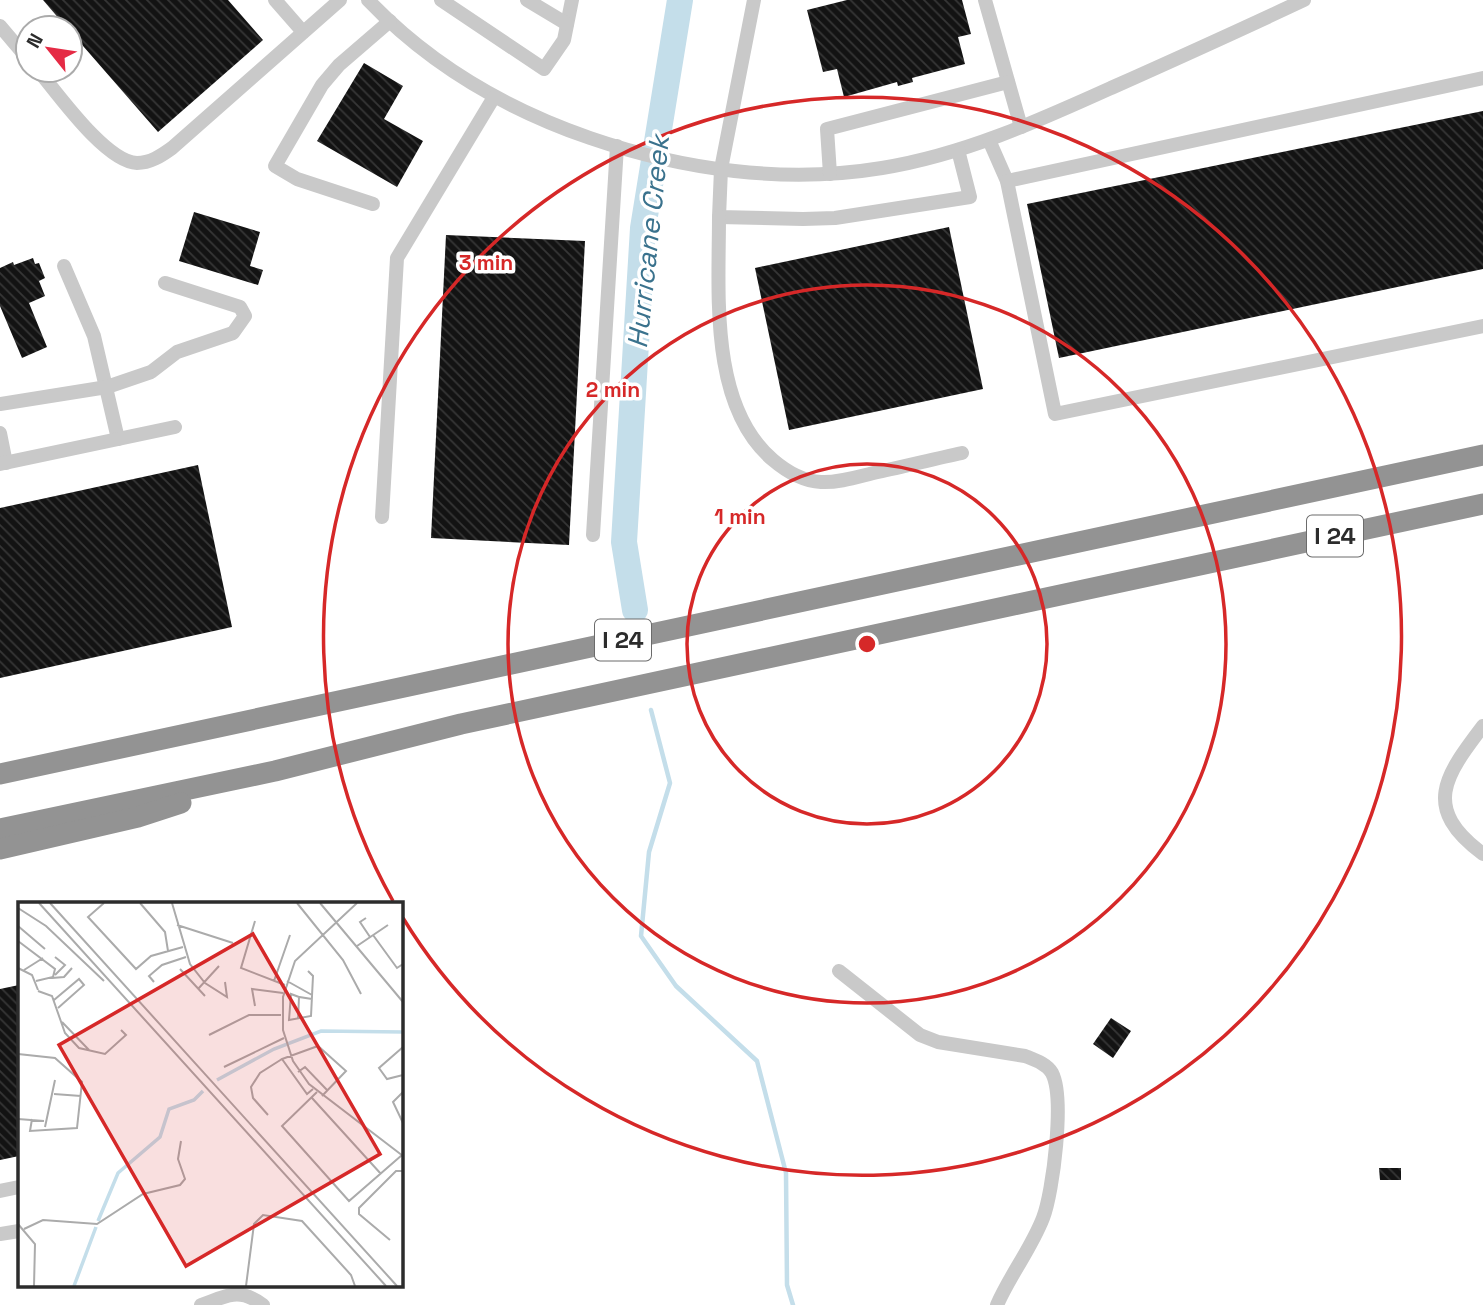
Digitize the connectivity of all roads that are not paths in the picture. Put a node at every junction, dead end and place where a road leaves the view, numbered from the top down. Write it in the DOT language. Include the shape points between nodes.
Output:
graph roads {
  1 [pos="275,0"];
  2 [pos="341,0"];
  3 [pos="368,0"];
  4 [pos="441,0"];
  5 [pos="527,0"];
  6 [pos="572,0"];
  7 [pos="754,0"];
  8 [pos="985,0"];
  9 [pos="1304,0"];
  10 [pos="390,21"];
  11 [pos="567,24"];
  12 [pos="0,26"];
  13 [pos="303,32"];
  14 [pos="14,42"];
  15 [pos="1483,78"];
  16 [pos="1008,82"];
  17 [pos="50,84"];
  18 [pos="494,97"];
  19 [pos="1021,127"];
  20 [pos="989,140"];
  21 [pos="617,146"];
  22 [pos="958,150"];
  23 [pos="721,169"];
  24 [pos="830,174"];
  25 [pos="1006,181"];
  26 [pos="373,204"];
  27 [pos="719,217"];
  28 [pos="64,266"];
  29 [pos="165,283"];
  30 [pos="1483,326"];
  31 [pos="107,387"];
  32 [pos="0,404"];
  33 [pos="175,427"];
  34 [pos="0,433"];
  35 [pos="118,439"];
  36 [pos="962,453"];
  37 [pos="1483,455"];
  38 [pos="3,464"];
  39 [pos="1483,504"];
  40 [pos="382,517"];
  41 [pos="593,535"];
  42 [pos="1483,726"];
  43 [pos="275,771"];
  44 [pos="0,774"];
  45 [pos="0,829"];
  46 [pos="0,849"];
  47 [pos="1483,854"];
  48 [pos="839,971"];
  49 [pos="18,1187"];
  50 [pos="0,1191"];
  51 [pos="18,1231"];
  52 [pos="0,1234"];
  53 [pos="201,1305"];
  54 [pos="263,1305"];
  55 [pos="998,1305"];
  1 -- 13 [label="street"];
  2 -- 13 [label="street"];
  3 -- 10 [label="street"];
  4 -- 11 [label="street" via="544,69 564,40"];
  5 -- 11 [label="street"];
  6 -- 11 [label="street"];
  7 -- 23 [label="street"];
  8 -- 16 [label="street"];
  9 -- 19 [label="street"];
  10 -- 18 [label="street"];
  10 -- 26 [label="street" via="322,85 275,166 297,179"];
  12 -- 14 [label="street"];
  13 -- 17 [label="street" via="172,148 138,163 124,160 99,142"];
  15 -- 25 [label="street"];
  16 -- 19 [label="street"];
  16 -- 24 [label="street" via="827,129"];
  18 -- 21 [label="street"];
  18 -- 40 [label="street" via="397,258"];
  19 -- 20 [label="street"];
  20 -- 22 [label="street"];
  20 -- 25 [label="street"];
  21 -- 23 [label="street"];
  21 -- 41 [label="street"];
  22 -- 24 [label="street" via="892,166"];
  22 -- 27 [label="street" via="970,197 835,218"];
  23 -- 24 [label="street"];
  23 -- 27 [label="street"];
  25 -- 30 [label="street" via="1055,414"];
  27 -- 36 [label="street" via="726,370 741,419 768,456 802,478 831,482"];
  28 -- 31 [label="street" via="94,337"];
  29 -- 31 [label="street" via="240,307 245,316 233,333 177,352 150,372"];
  31 -- 32 [label="street"];
  31 -- 35 [label="street"];
  33 -- 35 [label="street"];
  34 -- 38 [label="street"];
  35 -- 38 [label="street"];
  37 -- 44 [label="highway, I 24"];
  39 -- 43 [label="highway, I 24" via="461,724"];
  42 -- 47 [label="street" via="1451,770 1445,792 1456,830"];
  43 -- 45 [label="highway, I 24"];
  43 -- 46 [label="highway" via="138,817"];
  48 -- 55 [label="street" via="920,1035 1025,1056 1052,1073 1057,1101 1052,1185 1039,1226"];
  49 -- 50 [label="street"];
  51 -- 52 [label="street"];
  53 -- 54 [label="street" via="237,1294"];
}
